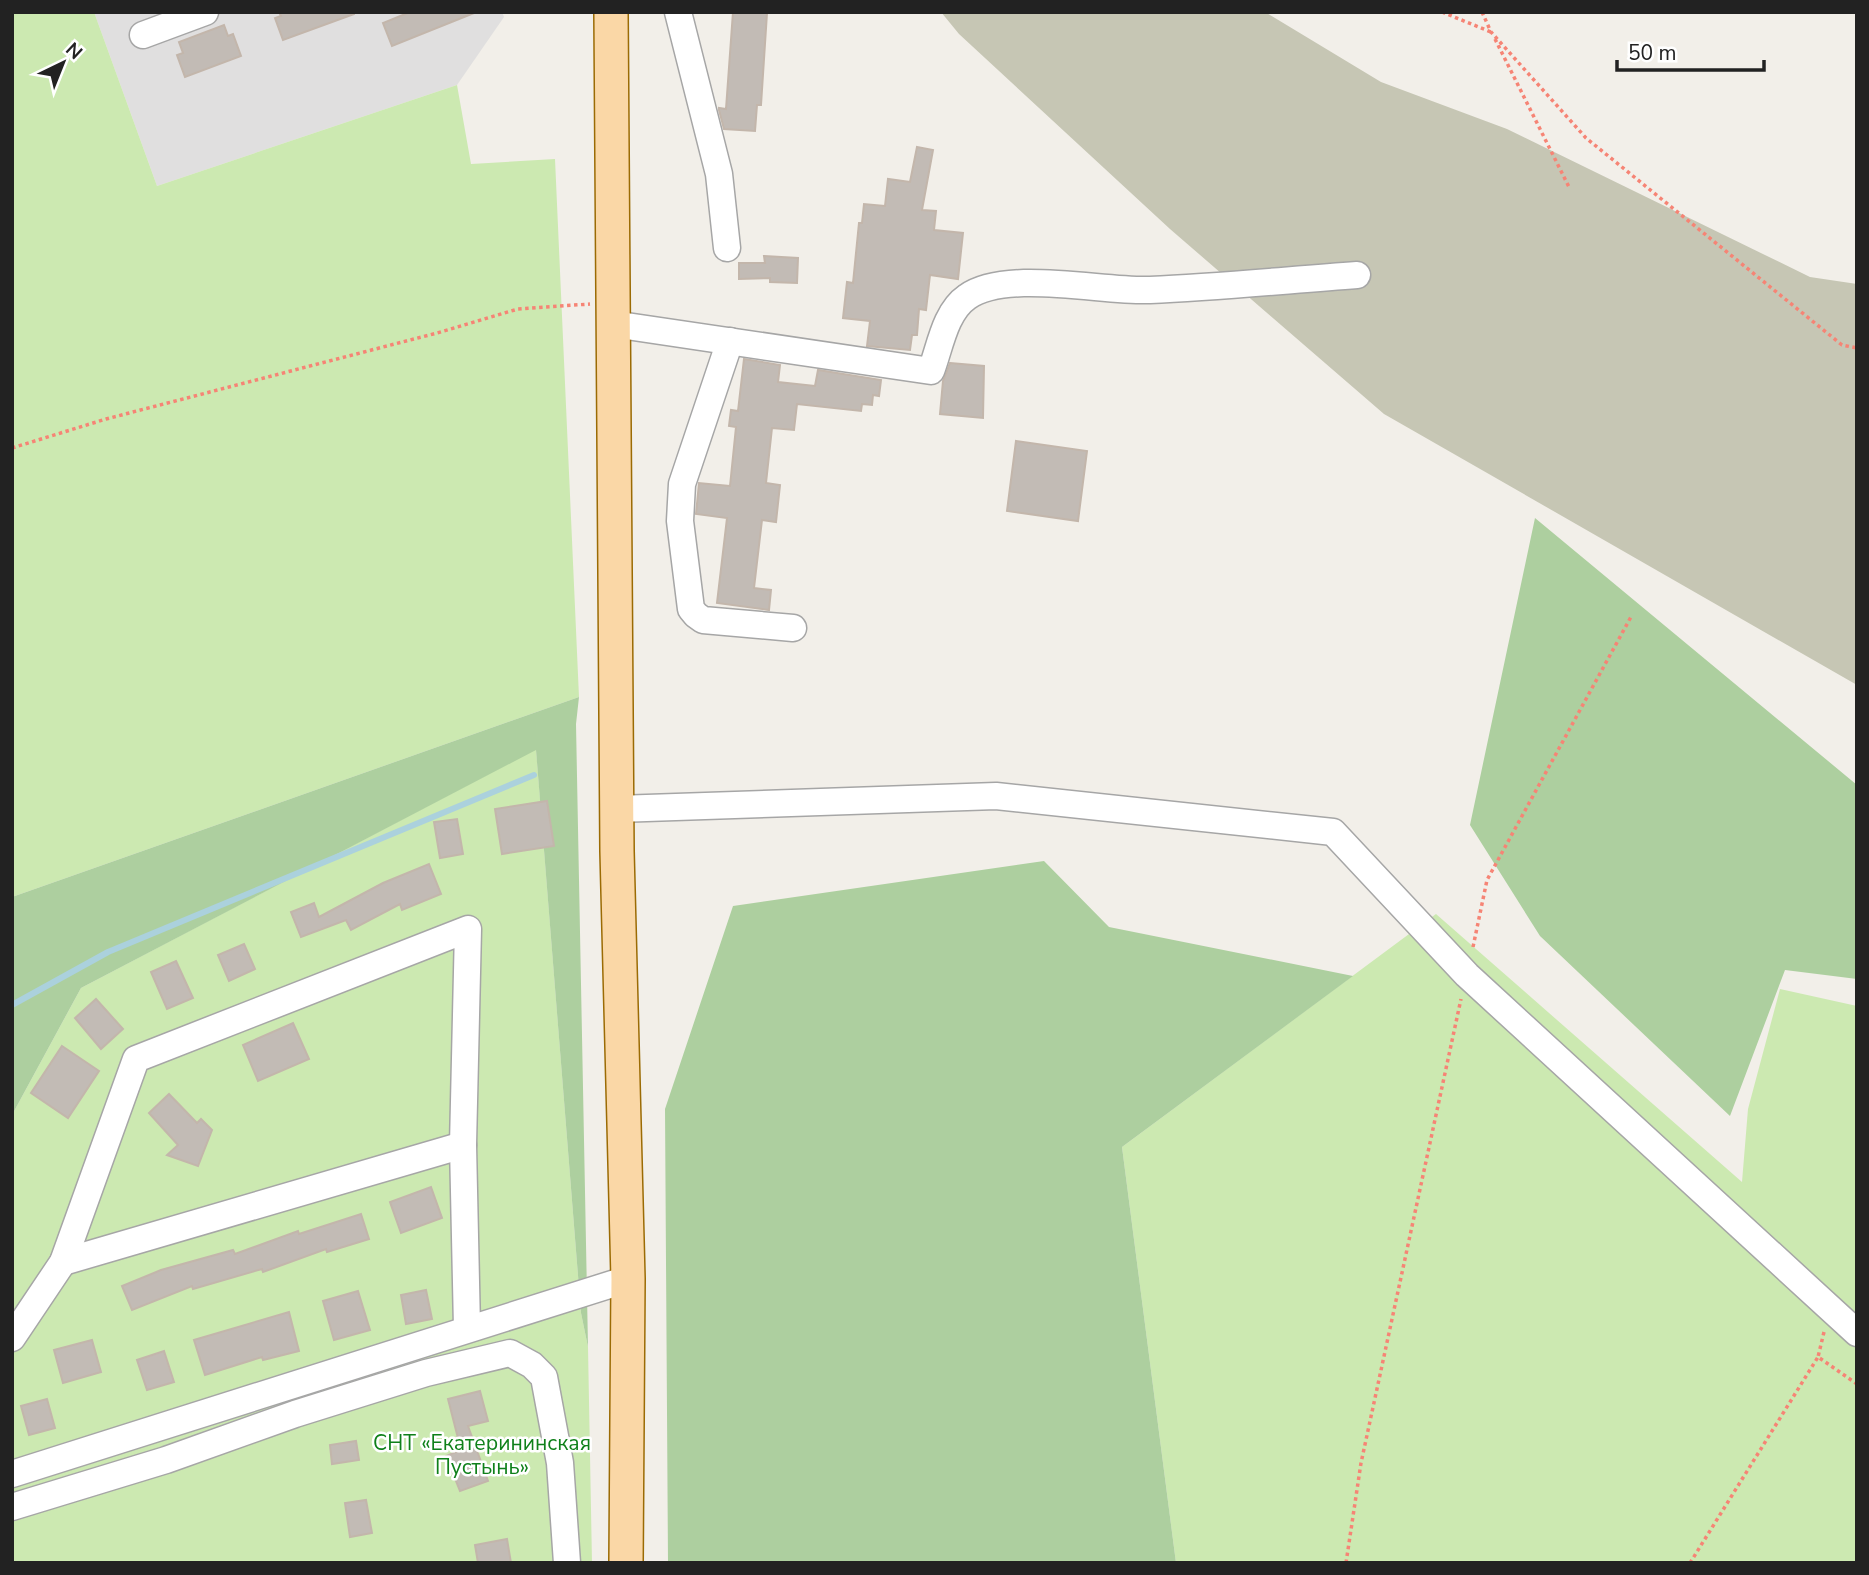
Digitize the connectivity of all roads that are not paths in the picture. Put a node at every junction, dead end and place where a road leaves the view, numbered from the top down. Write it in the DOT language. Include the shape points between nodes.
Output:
graph roads {
  1 [pos="205,12"];
  2 [pos="611,12"];
  3 [pos="678,12"];
  4 [pos="143,35"];
  5 [pos="727,248"];
  6 [pos="1357,275"];
  7 [pos="613,314"];
  8 [pos="730,341"];
  9 [pos="793,628"];
  10 [pos="617,809"];
  11 [pos="463,1145"];
  12 [pos="62,1262"];
  13 [pos="628,1279"];
  14 [pos="467,1328"];
  15 [pos="1857,1333"];
  16 [pos="12,1338"];
  17 [pos="12,1474"];
  18 [pos="12,1507"];
  19 [pos="567,1563"];
  20 [pos="626,1563"];
  1 -- 4 [label="street"];
  2 -- 7 [label="main road"];
  3 -- 5 [label="street" via="719,174"];
  6 -- 8 [label="street" via="1147,290 1046,283 989,287 968,295 953,309 931,372"];
  7 -- 8 [label="street"];
  7 -- 10 [label="main road"];
  8 -- 9 [label="street" via="682,484 680,521 691,609 703,620"];
  10 -- 13 [label="main road"];
  10 -- 15 [label="street" via="996,796 1334,832 1467,975"];
  11 -- 12 [label="street"];
  11 -- 12 [label="street" via="468,929 136,1059"];
  11 -- 14 [label="street"];
  12 -- 16 [label="street"];
  13 -- 14 [label="street"];
  13 -- 20 [label="main road"];
  14 -- 17 [label="street"];
  18 -- 19 [label="street" via="426,1373 510,1353 544,1377 560,1463"];
}
